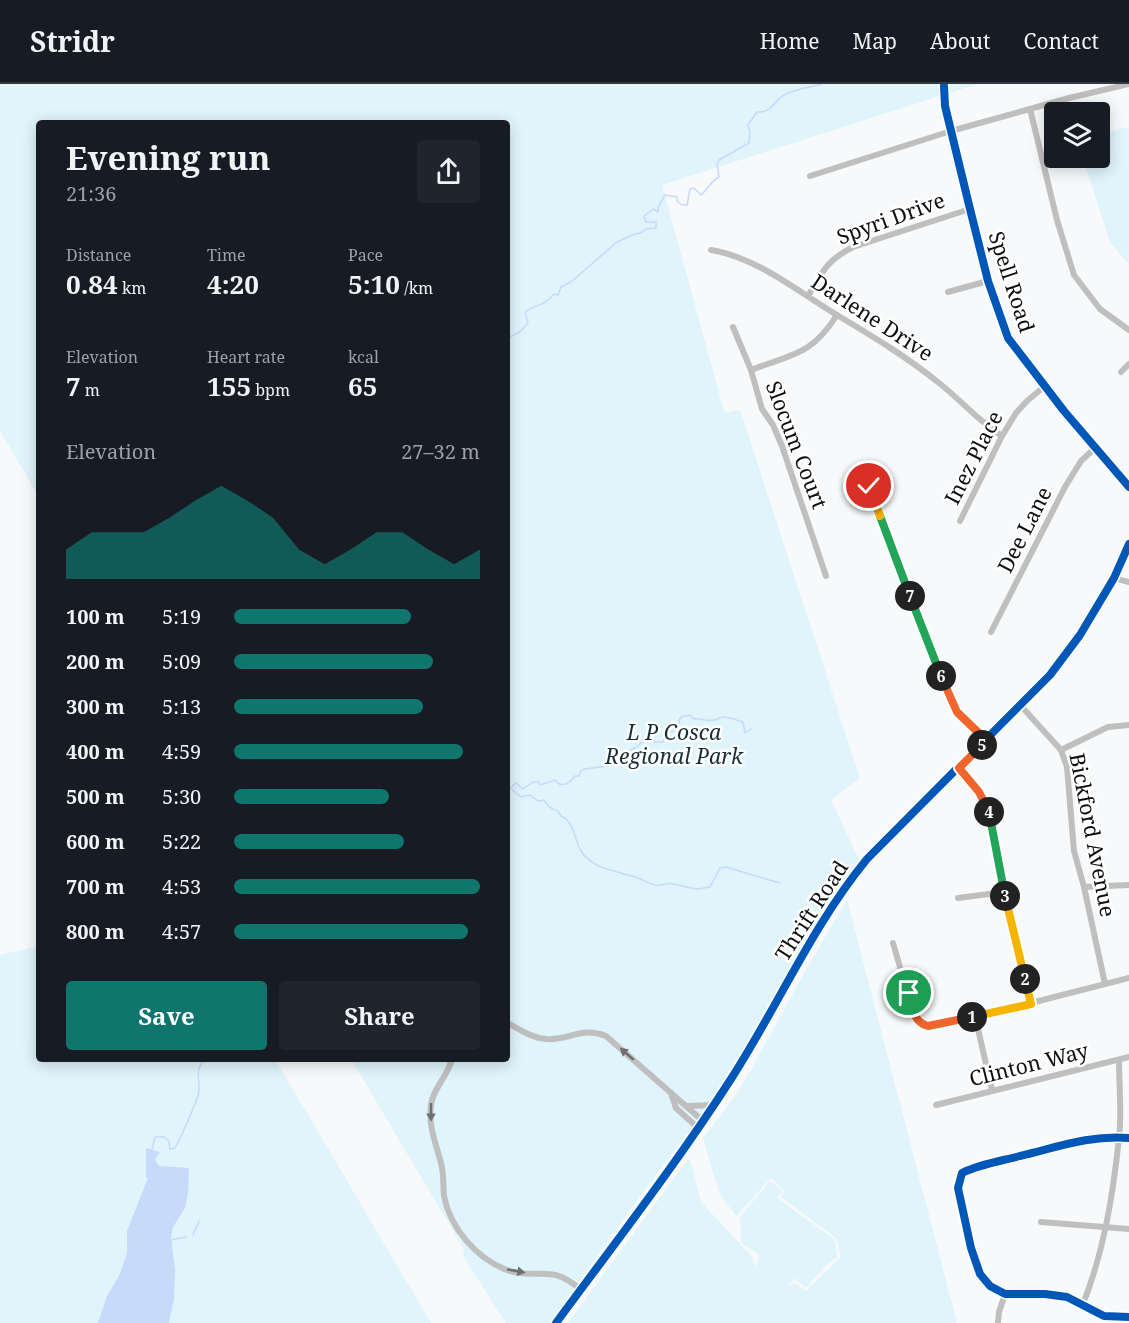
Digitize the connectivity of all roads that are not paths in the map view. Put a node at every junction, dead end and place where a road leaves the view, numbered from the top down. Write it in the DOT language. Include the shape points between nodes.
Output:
graph roads {
  1 [pos="1129,84"];
  2 [pos="944,86"];
  3 [pos="1030,110"];
  4 [pos="951,131"];
  5 [pos="810,176"];
  6 [pos="969,209"];
  7 [pos="711,250"];
  8 [pos="988,280"];
  9 [pos="948,292"];
  10 [pos="808,296"];
  11 [pos="837,315"];
  12 [pos="733,327"];
  13 [pos="1129,330"];
  14 [pos="1129,364"];
  15 [pos="751,370"];
  16 [pos="1121,372"];
  17 [pos="1045,386"];
  18 [pos="1002,436"];
  19 [pos="1095,447"];
  20 [pos="869,486"];
  21 [pos="1129,487"];
  22 [pos="960,521"];
  23 [pos="1129,544"];
  24 [pos="826,576"];
  25 [pos="1114,578"];
  26 [pos="1129,582"];
  27 [pos="991,632"];
  28 [pos="1021,706"];
  29 [pos="1129,725"];
  30 [pos="986,740"];
  31 [pos="1061,750"];
  32 [pos="959,768"];
  33 [pos="1129,885"];
  34 [pos="1084,887"];
  35 [pos="1004,892"];
  36 [pos="958,898"];
  37 [pos="893,943"];
  38 [pos="1129,978"];
  39 [pos="1105,984"];
  40 [pos="1031,1004"];
  41 [pos="975,1016"];
  42 [pos="510,1025"];
  43 [pos="1129,1057"];
  44 [pos="1119,1060"];
  45 [pos="451,1062"];
  46 [pos="992,1090"];
  47 [pos="671,1092"];
  48 [pos="714,1105"];
  49 [pos="936,1105"];
  50 [pos="686,1106"];
  51 [pos="703,1121"];
  52 [pos="698,1128"];
  53 [pos="1119,1137"];
  54 [pos="1129,1138"];
  55 [pos="1041,1222"];
  56 [pos="1107,1228"];
  57 [pos="1129,1228"];
  58 [pos="581,1290"];
  59 [pos="1005,1294"];
  60 [pos="1083,1304"];
  61 [pos="1129,1317"];
  62 [pos="556,1323"];
  63 [pos="998,1323"];
  1 -- 3 [label="street"];
  2 -- 4 [label="street, Spell Road"];
  3 -- 4 [label="street"];
  3 -- 13 [label="street" via="1074,275 1100,309"];
  4 -- 5 [label="street"];
  4 -- 6 [label="street, Spell Road"];
  6 -- 8 [label="street, Spell Road"];
  6 -- 10 [label="street, Spyri Drive" via="843,252 828,263"];
  7 -- 10 [label="street, Darlene Drive" via="753,264"];
  8 -- 9 [label="street"];
  8 -- 17 [label="street, Spell Road" via="1008,338"];
  10 -- 11 [label="street, Darlene Drive"];
  11 -- 15 [label="street" via="806,350"];
  11 -- 18 [label="street, Darlene Drive" via="916,365"];
  12 -- 15 [label="street, Slocum Court"];
  14 -- 16 [label="street"];
  15 -- 24 [label="street, Slocum Court" via="762,409 782,446"];
  17 -- 18 [label="street, Inez Place" via="1020,407"];
  17 -- 19 [label="street, Spell Road"];
  18 -- 22 [label="street, Inez Place"];
  19 -- 21 [label="street, Spell Road"];
  19 -- 27 [label="street, Dee Lane" via="1069,480"];
  20 -- 30 [label="street" via="950,700 963,721"];
  23 -- 25 [label="street, Thrift Road"];
  25 -- 26 [label="street"];
  25 -- 28 [label="street, Thrift Road" via="1065,657"];
  28 -- 30 [label="street, Thrift Road"];
  28 -- 31 [label="street, Bickford Avenue"];
  29 -- 31 [label="street" via="1108,727"];
  30 -- 32 [label="street, Thrift Road"];
  31 -- 34 [label="street, Bickford Avenue" via="1068,775 1074,852"];
  32 -- 35 [label="street" via="990,812"];
  32 -- 48 [label="street, Thrift Road" via="846,885"];
  33 -- 34 [label="street"];
  34 -- 39 [label="street, Bickford Avenue"];
  35 -- 36 [label="street"];
  35 -- 40 [label="street"];
  37 -- 41 [label="street" via="920,1022 928,1026"];
  38 -- 39 [label="street"];
  39 -- 40 [label="street"];
  40 -- 41 [label="street"];
  41 -- 46 [label="street"];
  47 -- 42 [label="street, one-way" via="610,1039 599,1034 583,1032 555,1040 543,1039"];
  43 -- 44 [label="street, Clinton Way"];
  44 -- 46 [label="street, Clinton Way"];
  44 -- 53 [label="street"];
  45 -- 58 [label="street, one-way" via="430,1108 444,1194 456,1225 466,1242 503,1269 561,1275"];
  46 -- 49 [label="street, Clinton Way"];
  47 -- 50 [label="street"];
  47 -- 52 [label="street" via="676,1108"];
  48 -- 50 [label="street"];
  48 -- 51 [label="street, Thrift Road"];
  50 -- 51 [label="street"];
  51 -- 52 [label="street, Thrift Road"];
  52 -- 58 [label="street, Thrift Road"];
  53 -- 54 [label="street"];
  53 -- 56 [label="street"];
  53 -- 59 [label="street" via="1086,1139 962,1173 959,1182 964,1219 977,1267 985,1281"];
  55 -- 56 [label="street"];
  56 -- 57 [label="street"];
  56 -- 60 [label="street"];
  58 -- 62 [label="street, Thrift Road"];
  59 -- 60 [label="street" via="1053,1295"];
  59 -- 63 [label="street"];
  60 -- 61 [label="street" via="1104,1316"];
}
